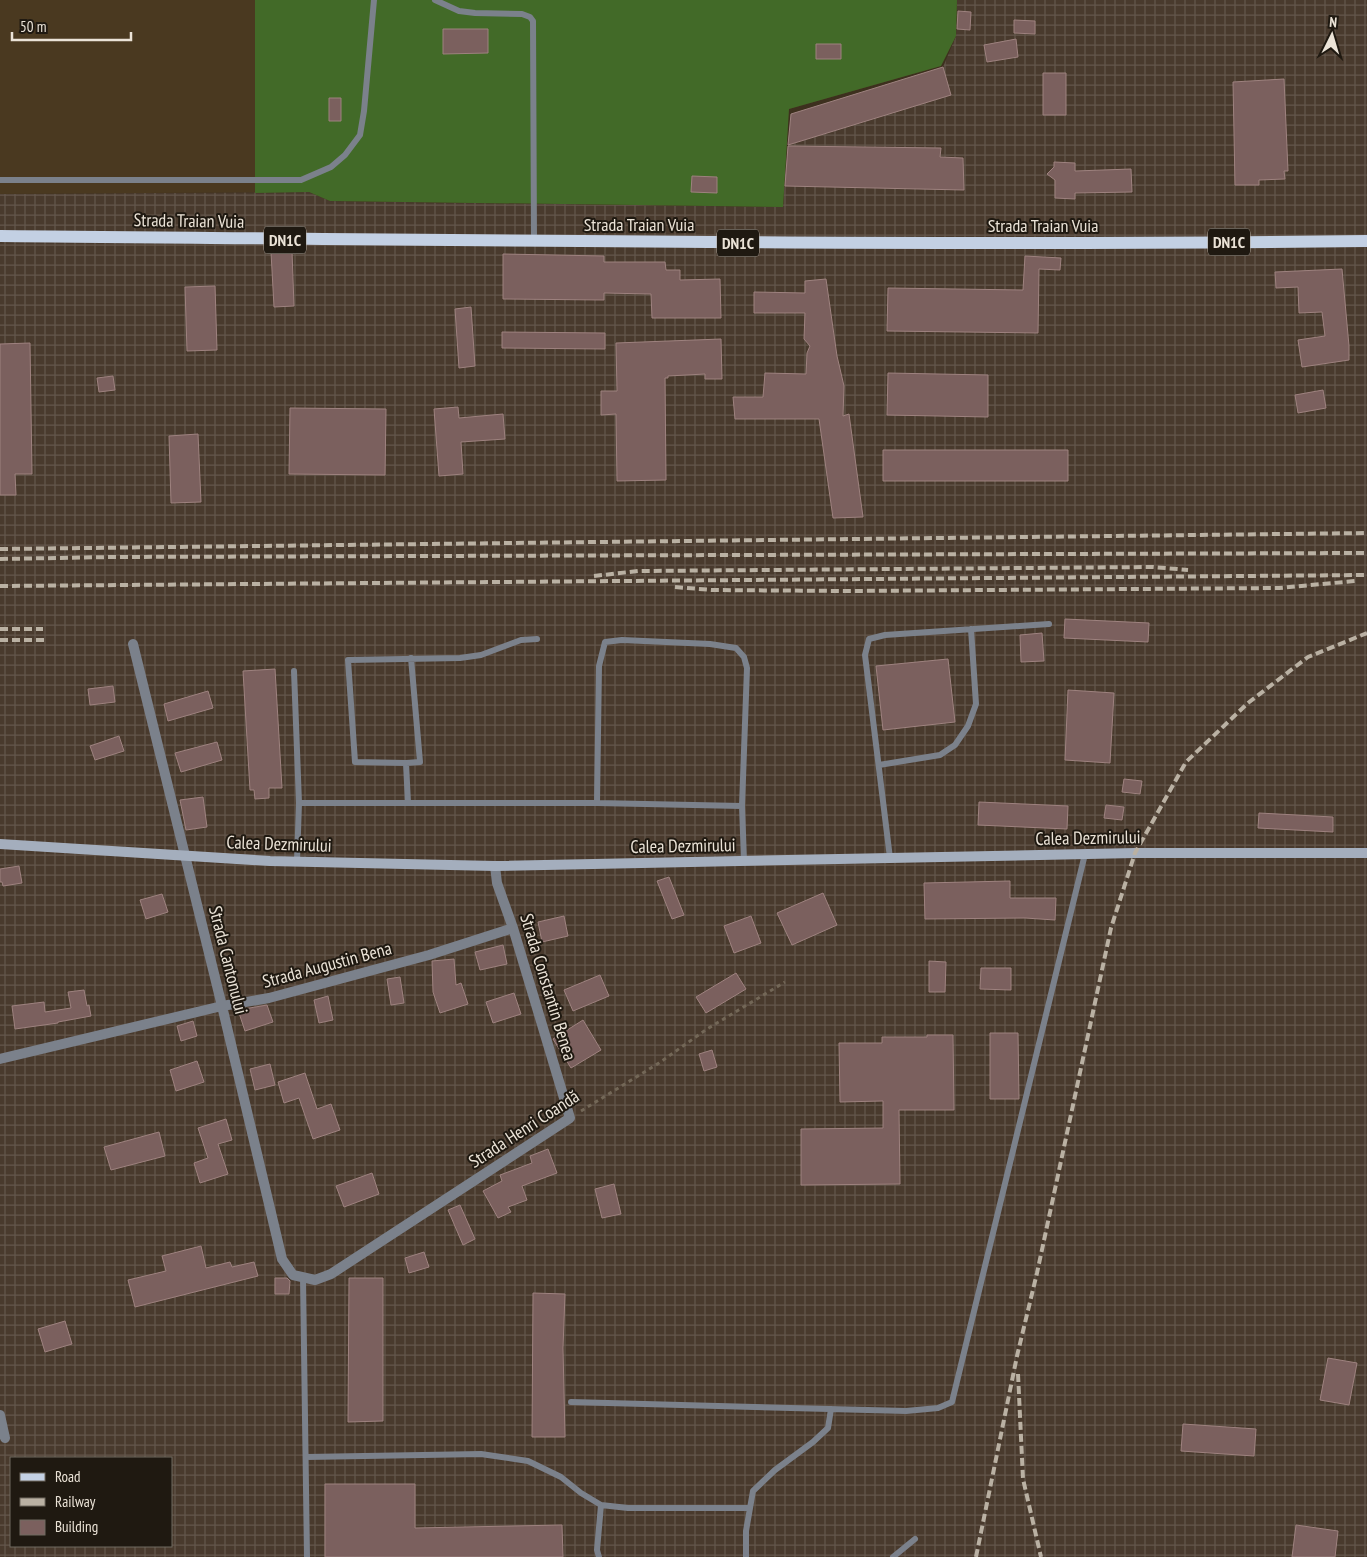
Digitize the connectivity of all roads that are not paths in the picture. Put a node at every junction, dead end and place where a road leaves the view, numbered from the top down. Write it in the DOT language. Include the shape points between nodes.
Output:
graph roads {
  1 [pos="374,0"];
  2 [pos="435,0"];
  3 [pos="0,180"];
  4 [pos="0,236"];
  5 [pos="1367,241"];
  6 [pos="534,242"];
  7 [pos="1049,624"];
  8 [pos="971,629"];
  9 [pos="536,639"];
  10 [pos="133,644"];
  11 [pos="411,658"];
  12 [pos="294,671"];
  13 [pos="406,763"];
  14 [pos="879,765"];
  15 [pos="408,802"];
  16 [pos="299,803"];
  17 [pos="598,803"];
  18 [pos="742,806"];
  19 [pos="0,844"];
  20 [pos="1085,854"];
  21 [pos="1367,854"];
  22 [pos="186,856"];
  23 [pos="890,858"];
  24 [pos="297,861"];
  25 [pos="744,861"];
  26 [pos="495,866"];
  27 [pos="513,928"];
  28 [pos="222,1006"];
  29 [pos="0,1058"];
  30 [pos="570,1118"];
  31 [pos="303,1278"];
  32 [pos="571,1402"];
  33 [pos="832,1408"];
  34 [pos="0,1415"];
  35 [pos="5,1438"];
  36 [pos="306,1457"];
  37 [pos="601,1505"];
  38 [pos="750,1508"];
  39 [pos="915,1539"];
  40 [pos="307,1557"];
  41 [pos="599,1557"];
  42 [pos="746,1557"];
  43 [pos="893,1557"];
  1 -- 3 [label="lane" via="360,135 345,155 317,174 300,180"];
  2 -- 6 [label="lane" via="459,11 522,14 533,21"];
  4 -- 6 [label="main road, Strada Traian Vuia / DN1C"];
  5 -- 6 [label="main road, Strada Traian Vuia / DN1C" via="999,244"];
  7 -- 8 [label="lane"];
  8 -- 14 [label="lane" via="976,704 968,726 955,744 940,755"];
  8 -- 14 [label="lane" via="869,639 865,655"];
  9 -- 11 [label="lane" via="521,640 481,655"];
  10 -- 22 [label="street, Strada Cantonului"];
  11 -- 13 [label="lane" via="420,762"];
  11 -- 13 [label="lane" via="348,660 355,762"];
  12 -- 16 [label="lane"];
  13 -- 15 [label="lane"];
  14 -- 23 [label="lane"];
  15 -- 16 [label="lane"];
  15 -- 17 [label="lane"];
  16 -- 24 [label="lane"];
  17 -- 18 [label="lane"];
  17 -- 18 [label="lane" via="599,666 605,642 622,640 710,644 736,648 744,657 747,668"];
  18 -- 25 [label="lane"];
  19 -- 22 [label="main road, Calea Dezmirului"];
  20 -- 21 [label="main road, Calea Dezmirului"];
  20 -- 23 [label="main road, Calea Dezmirului"];
  20 -- 33 [label="lane" via="952,1402 938,1408 906,1410"];
  22 -- 24 [label="main road, Calea Dezmirului"];
  22 -- 28 [label="street, Strada Cantonului"];
  23 -- 25 [label="main road, Calea Dezmirului"];
  24 -- 26 [label="main road, Calea Dezmirului"];
  25 -- 26 [label="main road, Calea Dezmirului"];
  26 -- 27 [label="street, Strada Constantin Benea" via="497,883"];
  27 -- 28 [label="street, Strada Augustin Bena" via="429,955 278,996"];
  27 -- 30 [label="street, Strada Constantin Benea"];
  28 -- 29 [label="street, Strada Augustin Bena"];
  28 -- 31 [label="street, Strada Cantonului" via="282,1259 293,1275"];
  30 -- 31 [label="street, Strada Henri Coandă" via="331,1274 315,1280"];
  31 -- 36 [label="lane"];
  32 -- 33 [label="lane"];
  33 -- 38 [label="lane" via="828,1428 774,1470 753,1491"];
  34 -- 35 [label="street"];
  36 -- 37 [label="lane" via="481,1454 528,1461 561,1477"];
  36 -- 40 [label="lane"];
  37 -- 38 [label="lane"];
  37 -- 41 [label="lane"];
  38 -- 42 [label="lane"];
  39 -- 43 [label="lane"];
}
